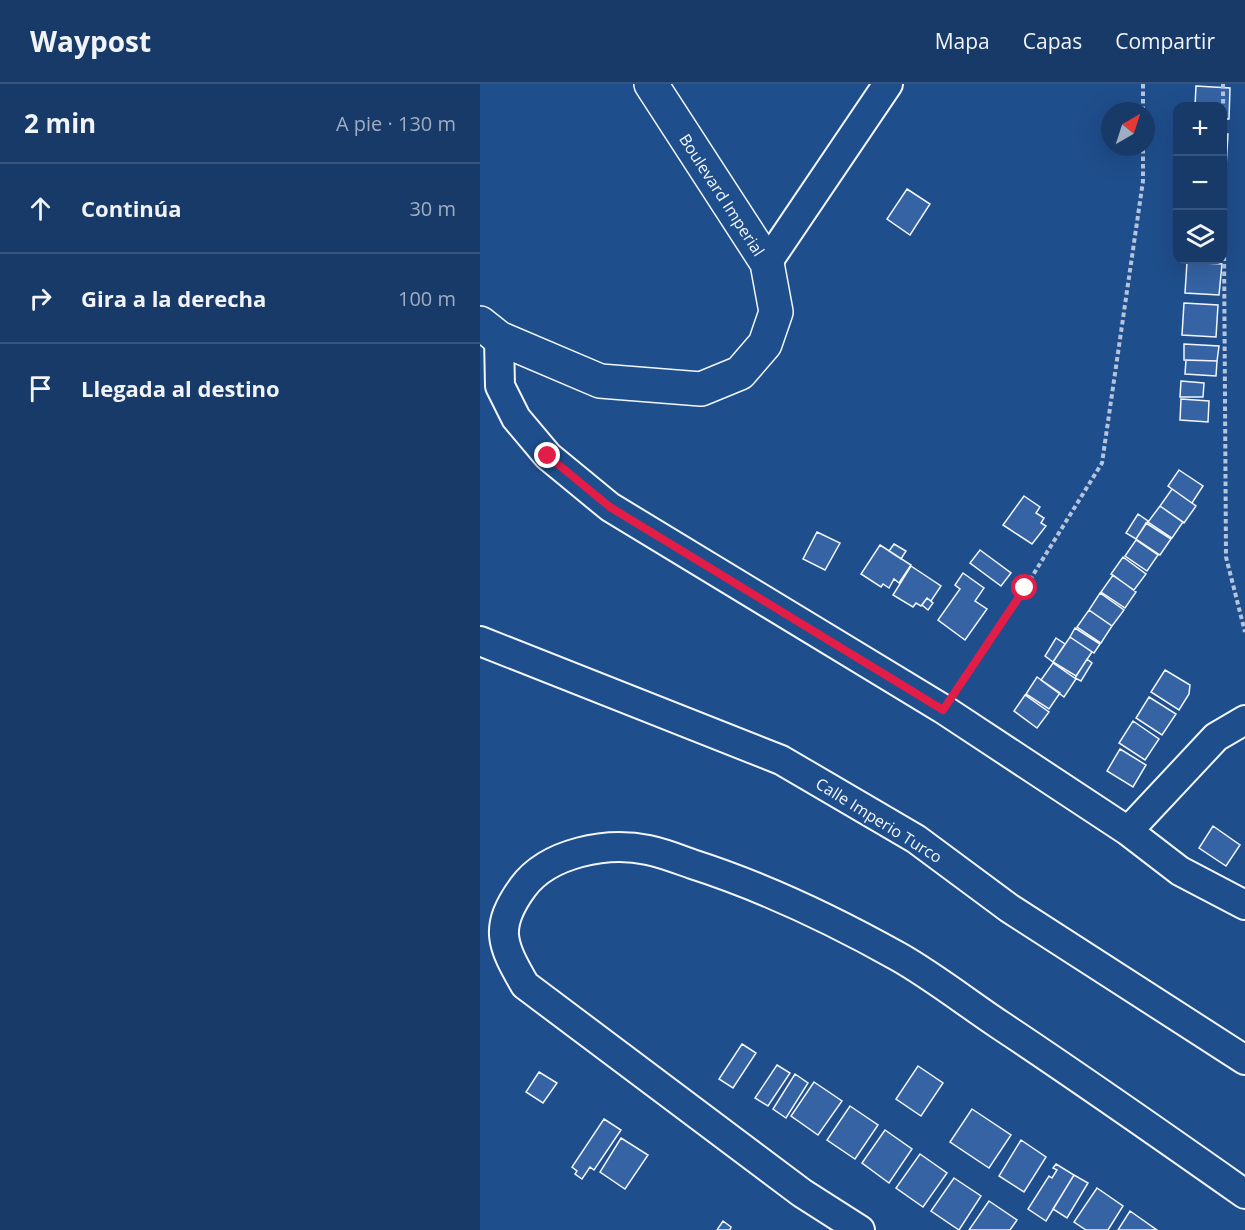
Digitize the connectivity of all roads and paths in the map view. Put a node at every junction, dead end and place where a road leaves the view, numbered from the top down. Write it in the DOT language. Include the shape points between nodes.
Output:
graph roads {
  1 [pos="651,84"];
  2 [pos="888,84"];
  3 [pos="1143,84"];
  4 [pos="1223,84"];
  5 [pos="1143,102"];
  6 [pos="1143,156"];
  7 [pos="766,263"];
  8 [pos="490,330"];
  9 [pos="1245,632"];
  10 [pos="480,641"];
  11 [pos="943,710"];
  12 [pos="1245,720"];
  13 [pos="1128,831"];
  14 [pos="1245,905"];
  15 [pos="1245,1060"];
  16 [pos="1245,1194"];
  17 [pos="860,1230"];
  1 -- 7 [label="street, Boulevard Imperial"];
  2 -- 7 [label="street"];
  3 -- 5 [label="path"];
  4 -- 9 [label="path" via="1226,557"];
  6 -- 11 [label="path" via="1143,181 1102,464"];
  7 -- 8 [label="street, Boulevard Imperial" via="776,312 765,344 740,373 701,389 600,381"];
  8 -- 11 [label="street" via="500,386 516,418 548,456 610,507"];
  10 -- 15 [label="street, Calle Imperio Turco" via="781,760 916,839 1009,908"];
  11 -- 13 [label="street"];
  12 -- 13 [label="street" via="1216,737"];
  13 -- 14 [label="street" via="1180,871"];
  16 -- 17 [label="street" via="900,958 806,909 726,875 646,849 597,848 566,856 531,876 513,901 501,931 510,959 525,985 802,1193"];
}
